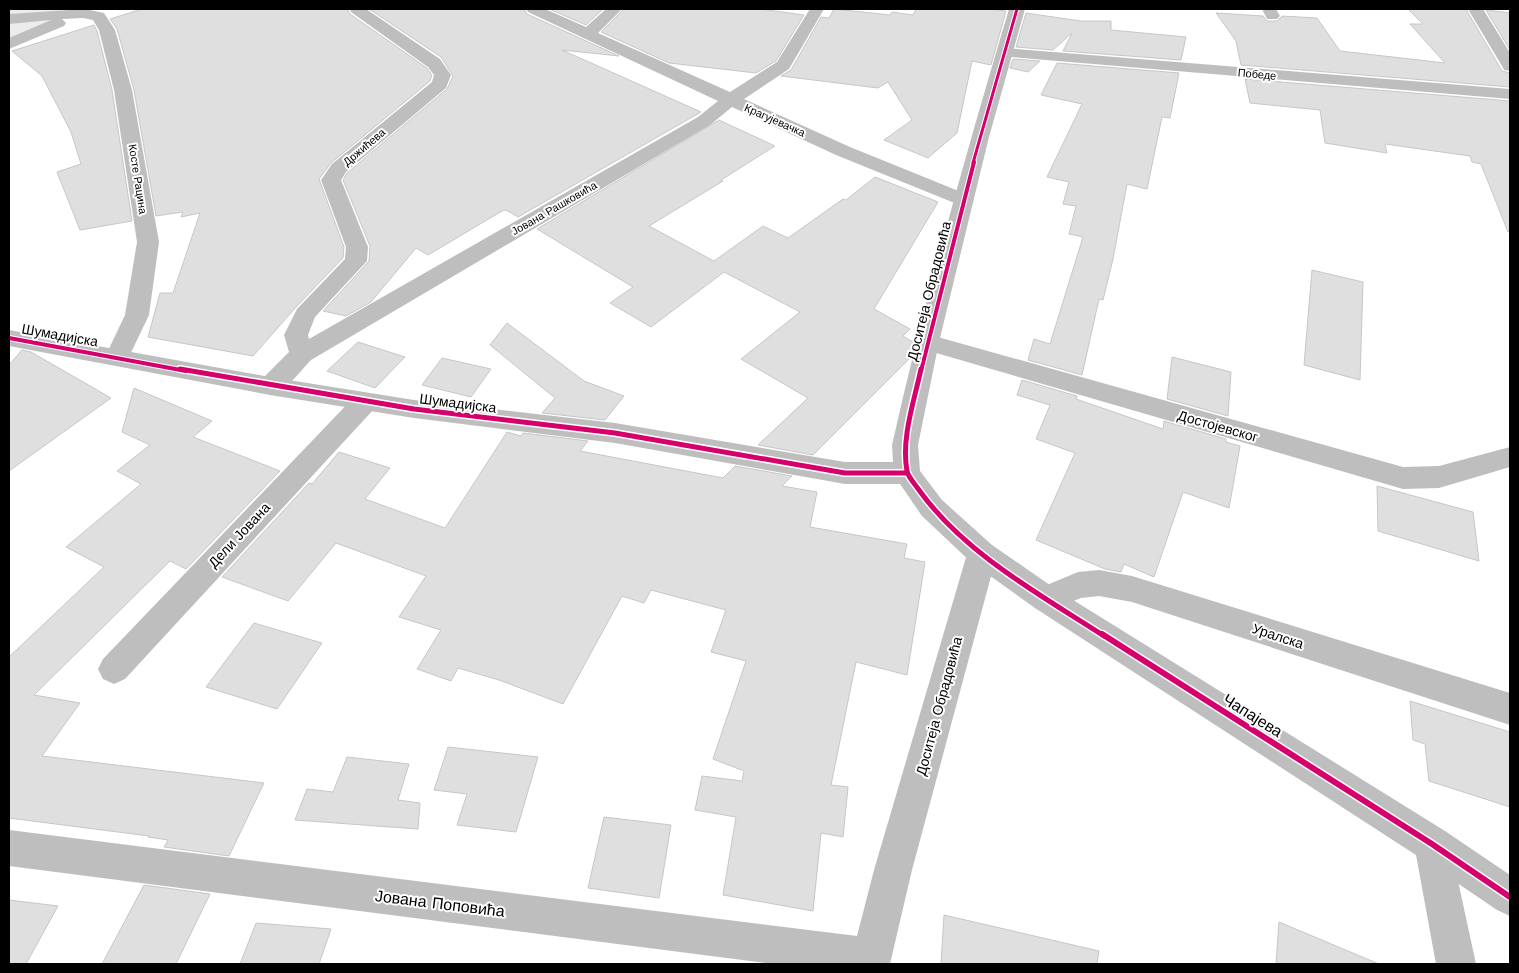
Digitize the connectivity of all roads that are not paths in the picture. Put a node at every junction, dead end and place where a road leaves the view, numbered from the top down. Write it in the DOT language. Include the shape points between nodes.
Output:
graph roads {
  1 [pos="356,9"];
  2 [pos="532,9"];
  3 [pos="615,9"];
  4 [pos="817,9"];
  5 [pos="1016,9"];
  6 [pos="1475,9"];
  7 [pos="89,11"];
  8 [pos="9,19"];
  9 [pos="588,34"];
  10 [pos="9,44"];
  11 [pos="1005,53"];
  12 [pos="1510,66"];
  13 [pos="1510,94"];
  14 [pos="730,100"];
  15 [pos="964,200"];
  16 [pos="9,338"];
  17 [pos="927,342"];
  18 [pos="302,354"];
  19 [pos="117,357"];
  20 [pos="270,386"];
  21 [pos="365,402"];
  22 [pos="1510,457"];
  23 [pos="907,473"];
  24 [pos="982,554"];
  25 [pos="1046,599"];
  26 [pos="114,669"];
  27 [pos="1510,709"];
  28 [pos="1432,844"];
  29 [pos="9,848"];
  30 [pos="1510,897"];
  31 [pos="870,961"];
  32 [pos="1456,964"];
  1 -- 18 [label="street, Држићева" via="434,63 443,75 440,84 339,168 331,180 357,247 356,261 306,314 296,335"];
  2 -- 9 [label="street, Крагујевачка"];
  3 -- 9 [label="street"];
  4 -- 14 [label="street, Јована Рашковића" via="783,65"];
  5 -- 11 [label="street, Доситеја Обрадовића"];
  6 -- 12 [label="street"];
  7 -- 8 [label="street"];
  7 -- 10 [label="street"];
  7 -- 19 [label="street, Косте Рацина" via="99,16 107,30 123,90 148,242 137,315"];
  9 -- 14 [label="street, Крагујевачка"];
  11 -- 13 [label="street, Победе"];
  11 -- 15 [label="street, Доситеја Обрадовића"];
  14 -- 15 [label="street, Крагујевачка"];
  14 -- 18 [label="street, Јована Рашковића" via="704,121"];
  15 -- 17 [label="street, Доситеја Обрадовића"];
  16 -- 19 [label="street, Шумадијска"];
  17 -- 22 [label="street, Достојевског" via="1403,478 1439,477"];
  17 -- 23 [label="street, Доситеја Обрадовића" via="905,445"];
  18 -- 20 [label="street, Јована Рашковића"];
  19 -- 20 [label="street, Шумадијска"];
  20 -- 21 [label="street, Шумадијска"];
  21 -- 23 [label="street, Шумадијска" via="615,433 845,474"];
  21 -- 26 [label="street, Дели Јована"];
  23 -- 24 [label="street" via="932,508"];
  24 -- 25 [label="street, Чапајева"];
  24 -- 31 [label="street, Доситеја Обрадовића"];
  25 -- 27 [label="street, Уралска" via="1078,585 1099,582 1132,589"];
  25 -- 28 [label="street, Чапајева"];
  28 -- 30 [label="street, Чапајева"];
  28 -- 32 [label="street"];
  29 -- 31 [label="street, Јована Поповића"];
}
